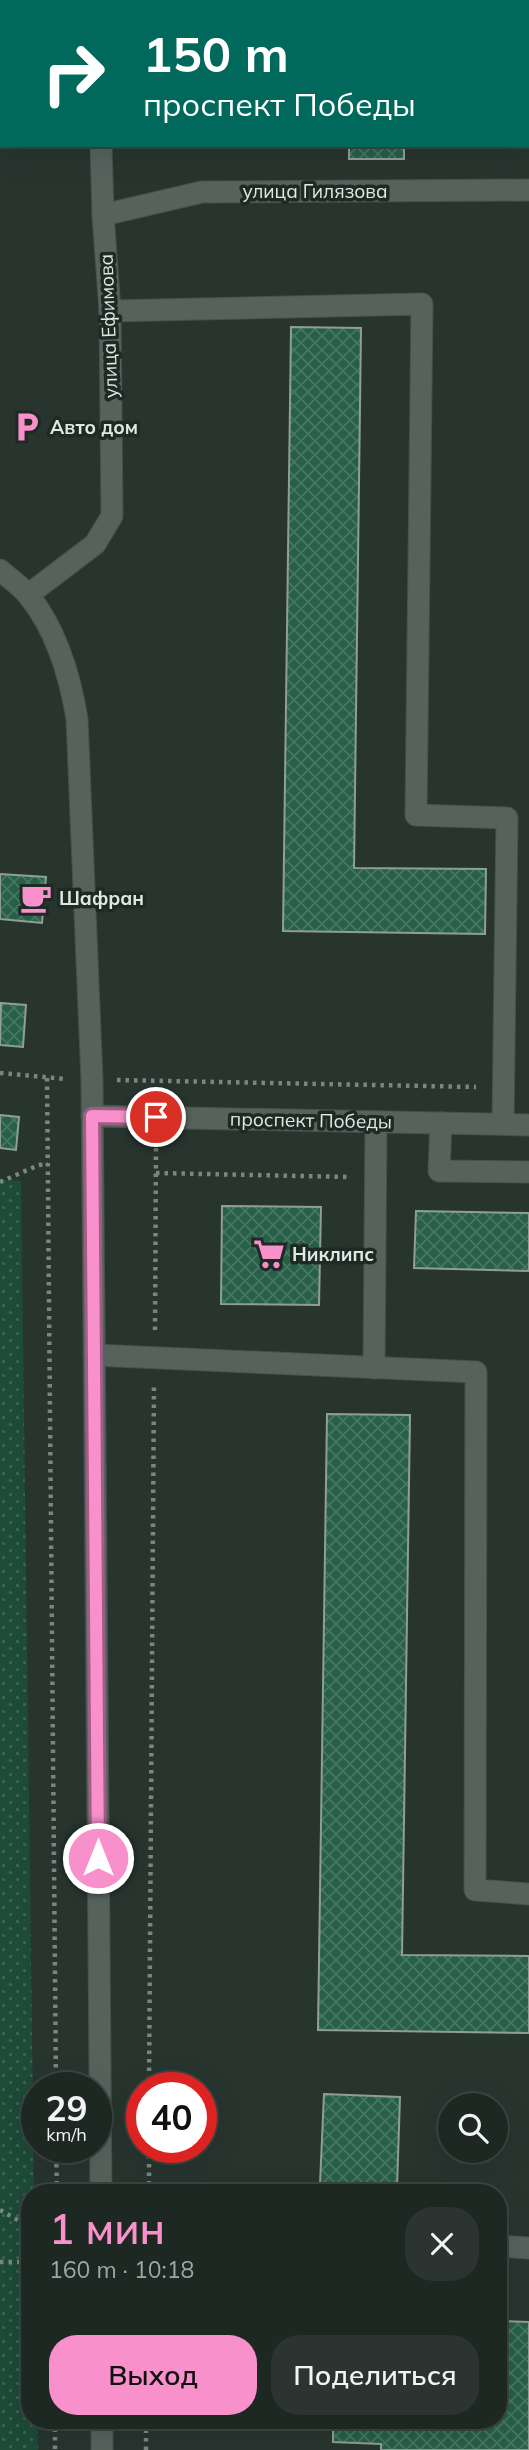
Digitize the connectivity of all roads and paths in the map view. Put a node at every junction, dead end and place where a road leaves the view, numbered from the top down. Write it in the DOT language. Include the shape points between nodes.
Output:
graph roads {
  1 [pos="101,147"];
  2 [pos="529,190"];
  3 [pos="103,215"];
  4 [pos="110,311"];
  5 [pos="0,570"];
  6 [pos="28,595"];
  7 [pos="0,1073"];
  8 [pos="47,1078"];
  9 [pos="92,1080"];
  10 [pos="502,1088"];
  11 [pos="92,1116"];
  12 [pos="156,1117"];
  13 [pos="376,1122"];
  14 [pos="441,1123"];
  15 [pos="503,1124"];
  16 [pos="529,1125"];
  17 [pos="48,1164"];
  18 [pos="529,1172"];
  19 [pos="156,1173"];
  20 [pos="376,1178"];
  21 [pos="0,1182"];
  22 [pos="94,1355"];
  23 [pos="155,1358"];
  24 [pos="374,1368"];
  25 [pos="529,1894"];
  26 [pos="56,2072"];
  27 [pos="149,2072"];
  28 [pos="56,2163"];
  29 [pos="149,2163"];
  30 [pos="57,2184"];
  31 [pos="101,2184"];
  32 [pos="149,2184"];
  33 [pos="0,2210"];
  34 [pos="21,2222"];
  35 [pos="507,2247"];
  36 [pos="529,2248"];
  37 [pos="0,2262"];
  38 [pos="21,2262"];
  39 [pos="55,2429"];
  40 [pos="102,2429"];
  41 [pos="146,2429"];
  42 [pos="55,2450"];
  43 [pos="103,2450"];
  44 [pos="146,2450"];
  1 -- 3 [label="street, улица Ефимова"];
  2 -- 3 [label="street, улица Гилязова" via="202,192"];
  3 -- 4 [label="street, улица Ефимова"];
  4 -- 6 [label="street, улица Ефимова" via="112,516 95,544"];
  4 -- 10 [label="street" via="422,304 416,815 507,818"];
  5 -- 6 [label="street"];
  6 -- 9 [label="street" via="65,664 77,719"];
  7 -- 8 [label="path"];
  8 -- 9 [label="path"];
  8 -- 17 [label="path"];
  9 -- 10 [label="path"];
  9 -- 11 [label="street"];
  10 -- 15 [label="street"];
  11 -- 12 [label="street, проспект Победы"];
  11 -- 22 [label="street"];
  12 -- 13 [label="street, проспект Победы"];
  12 -- 19 [label="path"];
  13 -- 14 [label="street, проспект Победы"];
  13 -- 20 [label="street"];
  14 -- 15 [label="street, проспект Победы"];
  14 -- 18 [label="street" via="439,1171"];
  15 -- 16 [label="street, проспект Победы"];
  17 -- 21 [label="path"];
  17 -- 26 [label="path"];
  19 -- 20 [label="path"];
  19 -- 23 [label="path"];
  20 -- 24 [label="street"];
  22 -- 23 [label="street"];
  22 -- 31 [label="street"];
  23 -- 24 [label="street"];
  23 -- 27 [label="path"];
  24 -- 25 [label="street" via="476,1372 475,1890"];
  28 -- 30 [label="path"];
  29 -- 32 [label="path"];
  33 -- 34 [label="path"];
  35 -- 36 [label="street"];
  37 -- 38 [label="path"];
  39 -- 42 [label="path"];
  40 -- 43 [label="street"];
  41 -- 44 [label="path"];
}
